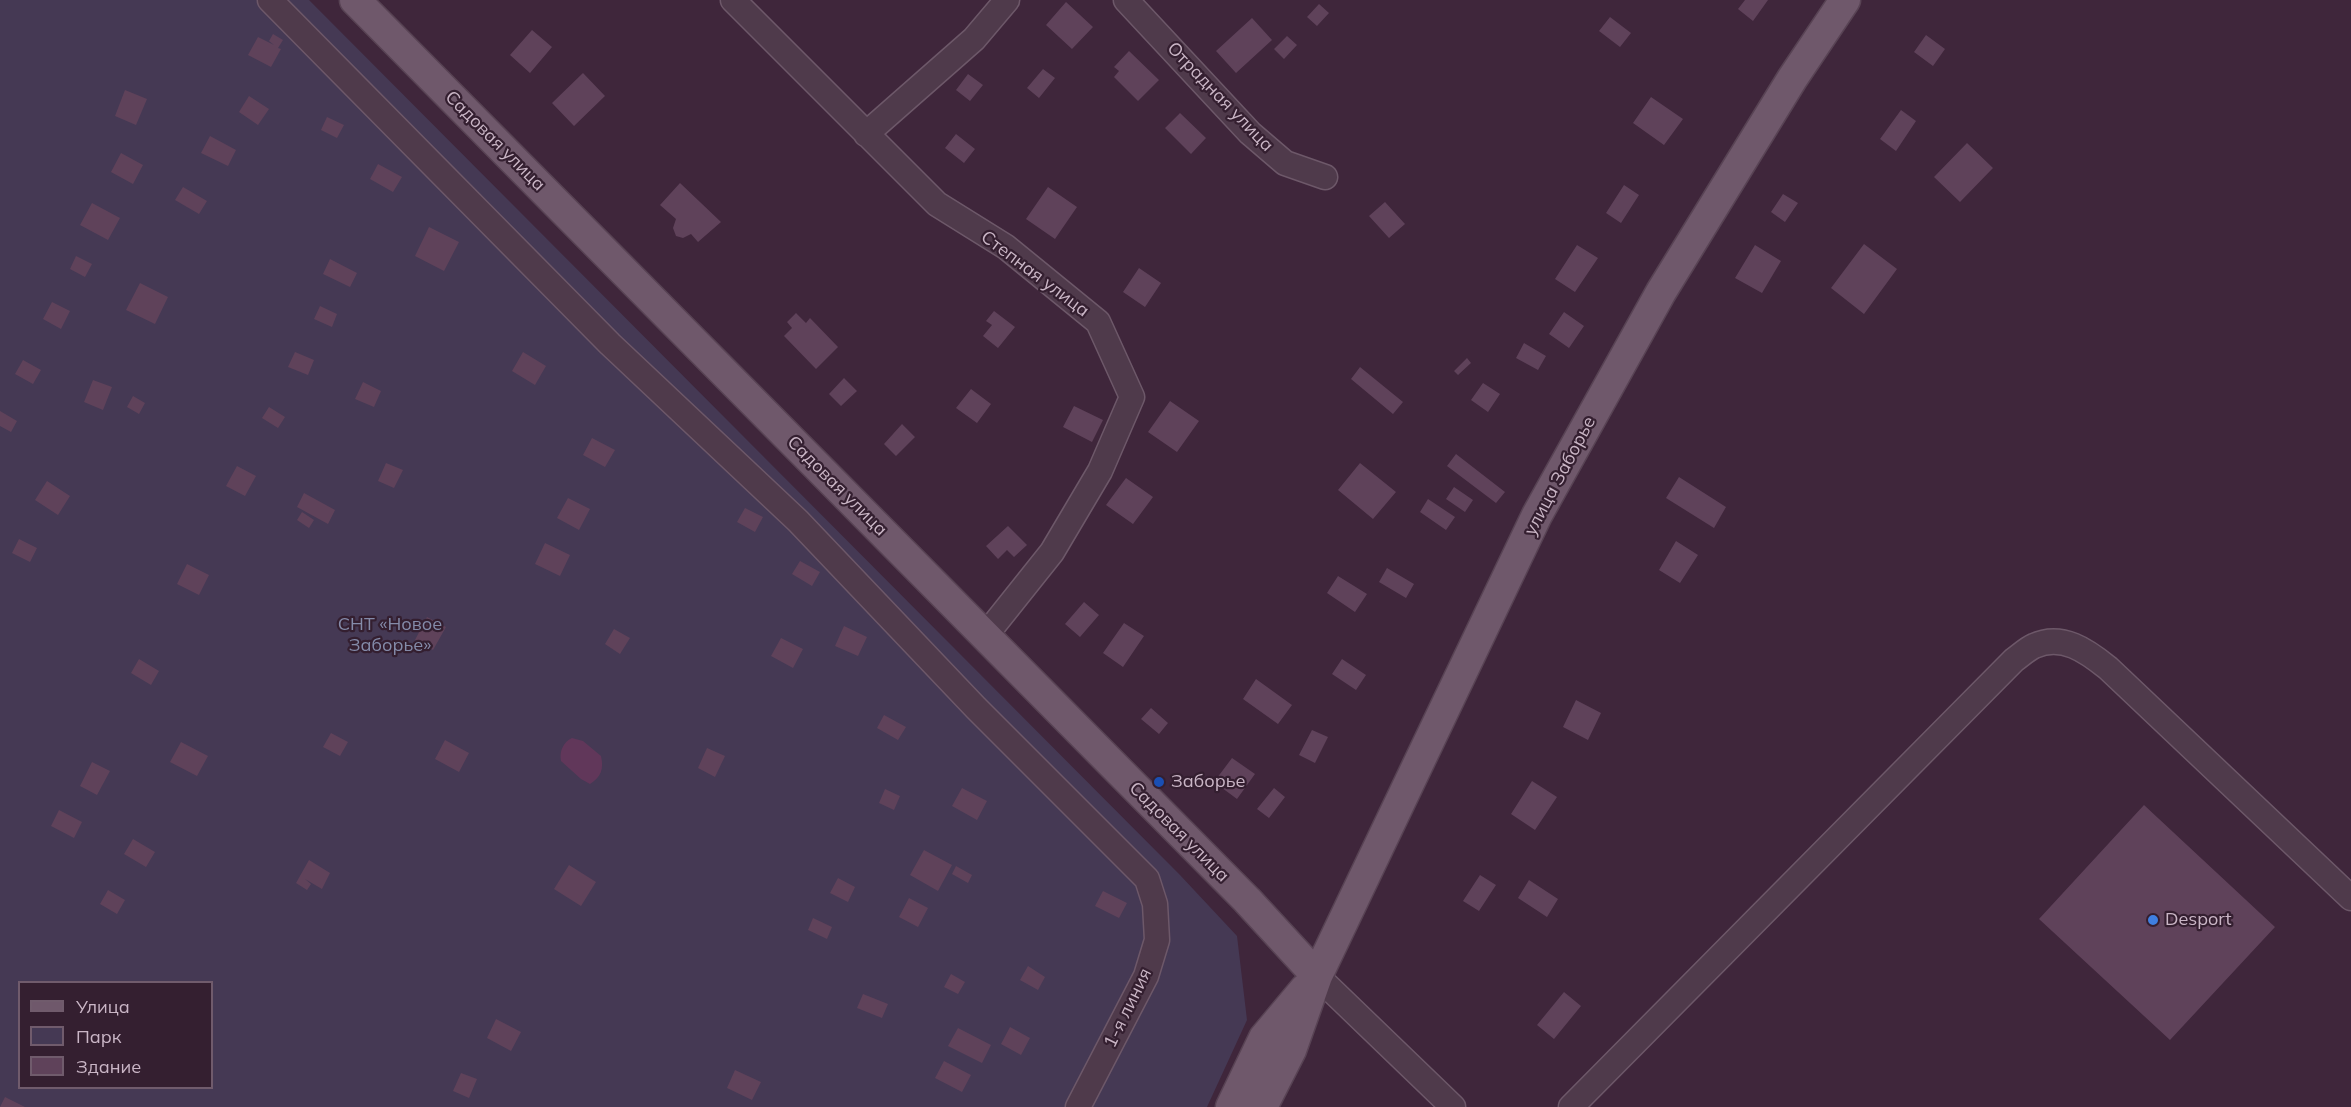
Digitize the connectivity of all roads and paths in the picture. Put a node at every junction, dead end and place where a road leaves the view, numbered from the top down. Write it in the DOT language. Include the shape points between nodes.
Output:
graph roads {
  1 [pos="270,0"];
  2 [pos="355,0"];
  3 [pos="733,0"];
  4 [pos="1007,0"];
  5 [pos="1126,0"];
  6 [pos="1845,0"];
  7 [pos="866,134"];
  8 [pos="1324,177"];
  9 [pos="986,636"];
  10 [pos="2351,898"];
  11 [pos="1317,975"];
  12 [pos="1078,1107"];
  13 [pos="1231,1107"];
  14 [pos="1263,1107"];
  15 [pos="1453,1107"];
  16 [pos="1571,1107"];
  1 -- 12 [label="street, 1-я линия" via="610,344 798,521 976,708 1147,879 1155,904 1157,940 1146,976"];
  2 -- 9 [label="main road, Садовая улица"];
  3 -- 7 [label="street, Степная улица"];
  4 -- 7 [label="street" via="975,39"];
  5 -- 8 [label="street, Отрадная улица" via="1250,133 1285,163"];
  6 -- 11 [label="main road, улица Заборье" via="1661,292 1538,515"];
  7 -- 9 [label="street, Степная улица" via="937,204 1006,247 1098,322 1132,397 1100,471 1052,552"];
  9 -- 11 [label="main road, Садовая улица"];
  10 -- 16 [label="street" via="2100,661 2083,648 2054,642 2034,646 2014,660"];
  11 -- 13 [label="main road" via="1264,1038"];
  11 -- 14 [label="main road" via="1291,1050"];
  11 -- 15 [label="street"];
}
